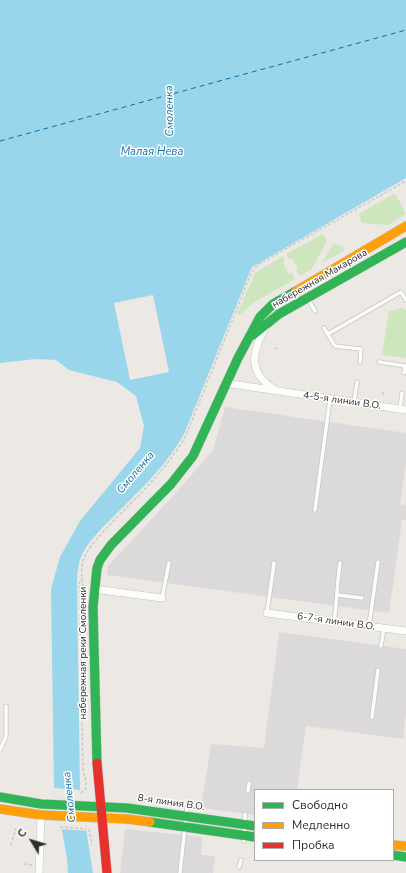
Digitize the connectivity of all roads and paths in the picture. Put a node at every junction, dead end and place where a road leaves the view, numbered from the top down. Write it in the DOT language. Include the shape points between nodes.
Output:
graph roads {
  1 [pos="406,226"];
  2 [pos="406,242"];
  3 [pos="308,298"];
  4 [pos="406,300"];
  5 [pos="315,311"];
  6 [pos="268,322"];
  7 [pos="324,328"];
  8 [pos="328,334"];
  9 [pos="250,338"];
  10 [pos="275,348"];
  11 [pos="279,349"];
  12 [pos="360,362"];
  13 [pos="379,362"];
  14 [pos="406,366"];
  15 [pos="404,373"];
  16 [pos="357,382"];
  17 [pos="225,383"];
  18 [pos="383,390"];
  19 [pos="277,391"];
  20 [pos="402,393"];
  21 [pos="383,395"];
  22 [pos="330,399"];
  23 [pos="354,402"];
  24 [pos="403,410"];
  25 [pos="315,510"];
  26 [pos="378,562"];
  27 [pos="169,563"];
  28 [pos="274,563"];
  29 [pos="340,563"];
  30 [pos="81,580"];
  31 [pos="94,589"];
  32 [pos="338,595"];
  33 [pos="162,598"];
  34 [pos="362,598"];
  35 [pos="80,611"];
  36 [pos="267,612"];
  37 [pos="334,622"];
  38 [pos="369,626"];
  39 [pos="384,628"];
  40 [pos="406,631"];
  41 [pos="381,646"];
  42 [pos="378,670"];
  43 [pos="6,706"];
  44 [pos="372,717"];
  45 [pos="0,750"];
  46 [pos="248,783"];
  47 [pos="248,791"];
  48 [pos="0,797"];
  49 [pos="101,807"];
  50 [pos="0,809"];
  51 [pos="186,812"];
  52 [pos="244,814"];
  53 [pos="41,815"];
  54 [pos="102,818"];
  55 [pos="243,824"];
  56 [pos="254,826"];
  57 [pos="60,827"];
  58 [pos="184,827"];
  59 [pos="16,828"];
  60 [pos="254,837"];
  61 [pos="243,838"];
  62 [pos="12,845"];
  63 [pos="92,845"];
  64 [pos="394,845"];
  65 [pos="406,846"];
  66 [pos="394,855"];
  67 [pos="406,857"];
  68 [pos="241,860"];
  69 [pos="24,864"];
  70 [pos="32,865"];
  71 [pos="240,867"];
  72 [pos="39,873"];
  73 [pos="106,873"];
  74 [pos="180,873"];
  1 -- 9 [label="main road, набережная Макарова" via="273,304 260,317"];
  2 -- 3 [label="main road, набережная Макарова"];
  3 -- 5 [label="lane"];
  3 -- 6 [label="main road, набережная Макарова"];
  4 -- 8 [label="lane" via="401,292"];
  6 -- 9 [label="main road, набережная Макарова"];
  6 -- 19 [label="street, 4-5-я линии В.О." via="255,350 254,363 256,373 262,382"];
  7 -- 8 [label="lane"];
  8 -- 12 [label="lane" via="335,346 361,350"];
  9 -- 17 [label="main road, набережная реки Смоленки"];
  10 -- 11 [label="path"];
  13 -- 14 [label="lane"];
  14 -- 15 [label="lane"];
  16 -- 23 [label="lane"];
  17 -- 19 [label="street, 4-5-я линии В.О."];
  17 -- 31 [label="main road, набережная реки Смоленки" via="193,456 171,484 104,552 97,568"];
  18 -- 21 [label="path"];
  19 -- 22 [label="street, 4-5-я линии В.О."];
  20 -- 24 [label="lane"];
  22 -- 23 [label="street, 4-5-я линии В.О."];
  22 -- 25 [label="lane"];
  23 -- 24 [label="street, 4-5-я линии В.О."];
  26 -- 38 [label="lane"];
  27 -- 33 [label="lane"];
  28 -- 36 [label="lane"];
  29 -- 32 [label="lane"];
  30 -- 35 [label="path"];
  31 -- 33 [label="street"];
  31 -- 49 [label="main road, набережная реки Смоленки" via="94,687"];
  32 -- 34 [label="lane"];
  32 -- 37 [label="lane"];
  36 -- 37 [label="street, 6-7-я линии В.О."];
  37 -- 38 [label="street, 6-7-я линии В.О."];
  38 -- 39 [label="street, 6-7-я линии В.О."];
  39 -- 40 [label="street, 6-7-я линии В.О."];
  39 -- 41 [label="lane"];
  42 -- 44 [label="lane"];
  43 -- 45 [label="lane" via="6,736"];
  46 -- 47 [label="lane"];
  48 -- 49 [label="main road, 8-я линия В.О." via="57,805"];
  49 -- 51 [label="main road, 8-я линия В.О."];
  49 -- 54 [label="main road, набережная реки Смоленки"];
  50 -- 53 [label="main road"];
  51 -- 55 [label="main road, 8-я линия В.О."];
  51 -- 58 [label="lane"];
  52 -- 55 [label="lane"];
  53 -- 54 [label="main road"];
  53 -- 72 [label="street"];
  54 -- 58 [label="main road"];
  54 -- 73 [label="main road, набережная реки Смоленки"];
  55 -- 56 [label="main road, 8-я линия В.О."];
  55 -- 61 [label="lane"];
  57 -- 63 [label="path" via="88,829"];
  58 -- 61 [label="main road"];
  58 -- 74 [label="lane"];
  59 -- 62 [label="path"];
  60 -- 61 [label="main road"];
  64 -- 65 [label="main road"];
  66 -- 67 [label="main road"];
  68 -- 71 [label="lane"];
  69 -- 70 [label="path"];
}
